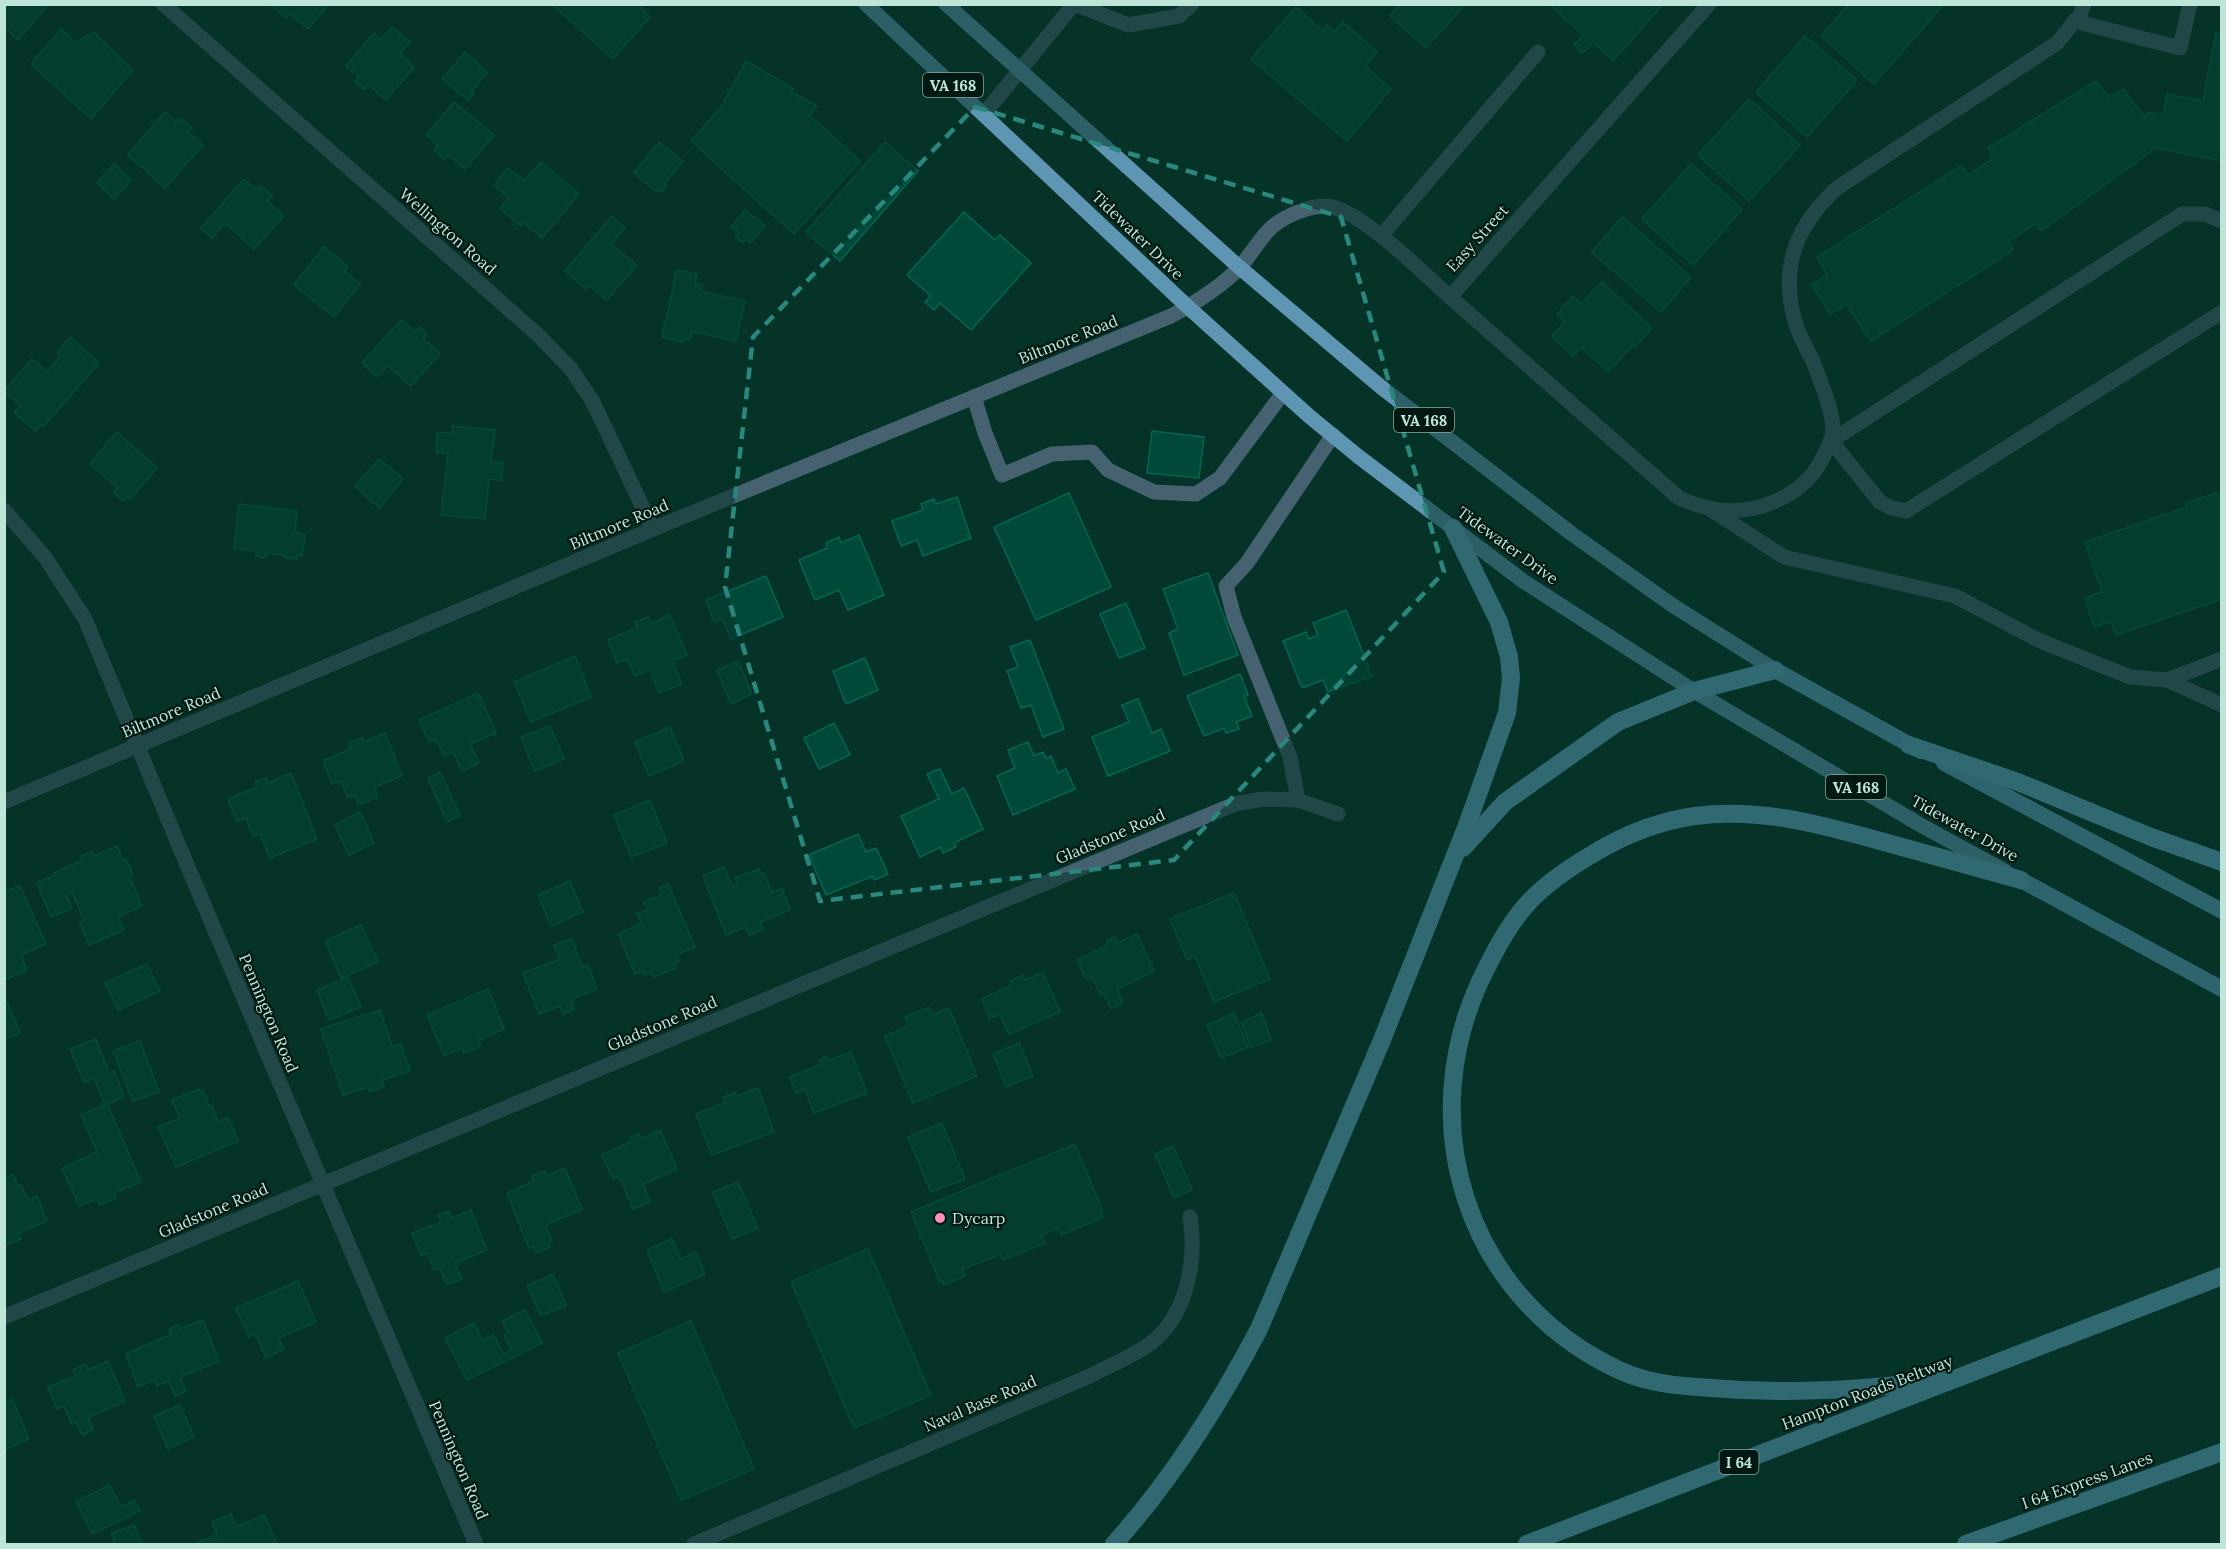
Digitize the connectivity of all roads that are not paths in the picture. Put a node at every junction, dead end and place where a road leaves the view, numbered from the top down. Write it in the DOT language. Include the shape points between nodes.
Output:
graph roads {
  1 [pos="163,4"];
  2 [pos="866,4"];
  3 [pos="946,4"];
  4 [pos="1075,4"];
  5 [pos="1192,4"];
  6 [pos="1709,4"];
  7 [pos="2084,4"];
  8 [pos="2190,4"];
  9 [pos="1100,8"];
  10 [pos="2074,21"];
  11 [pos="1538,52"];
  12 [pos="1021,71"];
  13 [pos="984,114"];
  14 [pos="2222,221"];
  15 [pos="1381,236"];
  16 [pos="1239,267"];
  17 [pos="1450,297"];
  18 [pos="1188,307"];
  19 [pos="2222,312"];
  20 [pos="1283,393"];
  21 [pos="974,397"];
  22 [pos="1333,435"];
  23 [pos="1831,441"];
  24 [pos="1710,509"];
  25 [pos="4,510"];
  26 [pos="1453,528"];
  27 [pos="653,529"];
  28 [pos="2222,659"];
  29 [pos="1775,670"];
  30 [pos="2167,680"];
  31 [pos="1694,691"];
  32 [pos="2222,705"];
  33 [pos="139,745"];
  34 [pos="1909,745"];
  35 [pos="1298,800"];
  36 [pos="4,802"];
  37 [pos="1338,814"];
  38 [pos="1454,858"];
  39 [pos="2222,862"];
  40 [pos="2021,880"];
  41 [pos="2222,911"];
  42 [pos="2222,989"];
  43 [pos="322,1184"];
  44 [pos="1190,1217"];
  45 [pos="2222,1276"];
  46 [pos="4,1317"];
  47 [pos="1952,1379"];
  48 [pos="2222,1452"];
  49 [pos="476,1545"];
  50 [pos="694,1545"];
  51 [pos="1114,1545"];
  52 [pos="1527,1545"];
  53 [pos="1966,1545"];
  1 -- 27 [label="street, Wellington Road" via="537,334 571,369 593,402"];
  2 -- 13 [label="main road, Tidewater Drive / VA 168"];
  3 -- 12 [label="main road, VA 168"];
  4 -- 9 [label="street"];
  4 -- 12 [label="street"];
  5 -- 9 [label="street" via="1179,16 1128,25"];
  6 -- 17 [label="street, Easy Street"];
  7 -- 10 [label="street"];
  8 -- 10 [label="street" via="2180,48"];
  10 -- 23 [label="street" via="2057,43 1837,188 1803,226 1791,256 1789,288 1794,319 1824,389 1833,430"];
  11 -- 15 [label="street"];
  12 -- 13 [label="street"];
  12 -- 16 [label="main road, VA 168"];
  13 -- 18 [label="main road, Tidewater Drive / VA 168"];
  14 -- 23 [label="street" via="2205,214 2182,214"];
  15 -- 16 [label="street, Easy Street" via="1353,215 1326,205 1292,214 1269,230"];
  15 -- 17 [label="street, Easy Street"];
  16 -- 18 [label="street, Biltmore Road"];
  16 -- 29 [label="main road, VA 168" via="1381,387 1572,534 1672,605"];
  17 -- 24 [label="street" via="1678,498"];
  18 -- 20 [label="main road, Tidewater Drive / VA 168"];
  18 -- 21 [label="street, Biltmore Road"];
  19 -- 23 [label="street" via="1906,511 1880,502"];
  20 -- 21 [label="street" via="1220,478 1196,494 1154,492 1108,470 1092,452 1052,454 1002,475"];
  20 -- 22 [label="main road, Tidewater Drive / VA 168"];
  21 -- 27 [label="street, Biltmore Road"];
  22 -- 26 [label="main road, Tidewater Drive / VA 168"];
  22 -- 35 [label="street" via="1247,562 1226,586 1234,617 1290,757"];
  23 -- 24 [label="street" via="1818,468 1797,489 1775,502 1743,510"];
  24 -- 30 [label="street" via="1784,557 1954,596 2038,640 2130,676"];
  25 -- 33 [label="street, Pennington Road" via="45,557 85,619"];
  26 -- 31 [label="main road, Tidewater Drive / VA 168" via="1523,580"];
  26 -- 38 [label="highway" via="1499,622 1511,678 1507,713"];
  27 -- 33 [label="street, Biltmore Road"];
  28 -- 30 [label="street"];
  29 -- 31 [label="highway"];
  29 -- 34 [label="highway, VA 168"];
  30 -- 32 [label="street"];
  31 -- 38 [label="highway" via="1618,722 1504,802"];
  31 -- 40 [label="main road, Tidewater Drive / VA 168"];
  33 -- 36 [label="street, Biltmore Road"];
  33 -- 43 [label="street, Pennington Road"];
  34 -- 39 [label="highway" via="2018,782"];
  34 -- 41 [label="highway, VA 168"];
  35 -- 37 [label="street, Gladstone Road"];
  35 -- 43 [label="street, Gladstone Road" via="1263,798 1235,804"];
  38 -- 51 [label="highway" via="1260,1329 1200,1431"];
  40 -- 42 [label="highway, Tidewater Drive / VA 168"];
  40 -- 47 [label="highway" via="1805,820 1750,813 1696,816 1654,826 1615,841 1569,868 1529,902 1502,936 1473,994 1458,1046 1451,1109 1453,1149 1465,1199 1486,1246 1514,1288 1540,1317 1579,1348 1622,1371 1660,1384 1757,1392 1855,1390"];
  43 -- 46 [label="street, Gladstone Road"];
  43 -- 49 [label="street, Pennington Road"];
  44 -- 50 [label="street, Naval Base Road" via="1192,1263 1184,1296 1171,1323 1150,1344 1090,1376"];
  45 -- 47 [label="highway, Hampton Roads Beltway / I 64"];
  47 -- 52 [label="highway, Hampton Roads Beltway / I 64"];
  48 -- 53 [label="highway, I 64 Express Lanes"];
}
